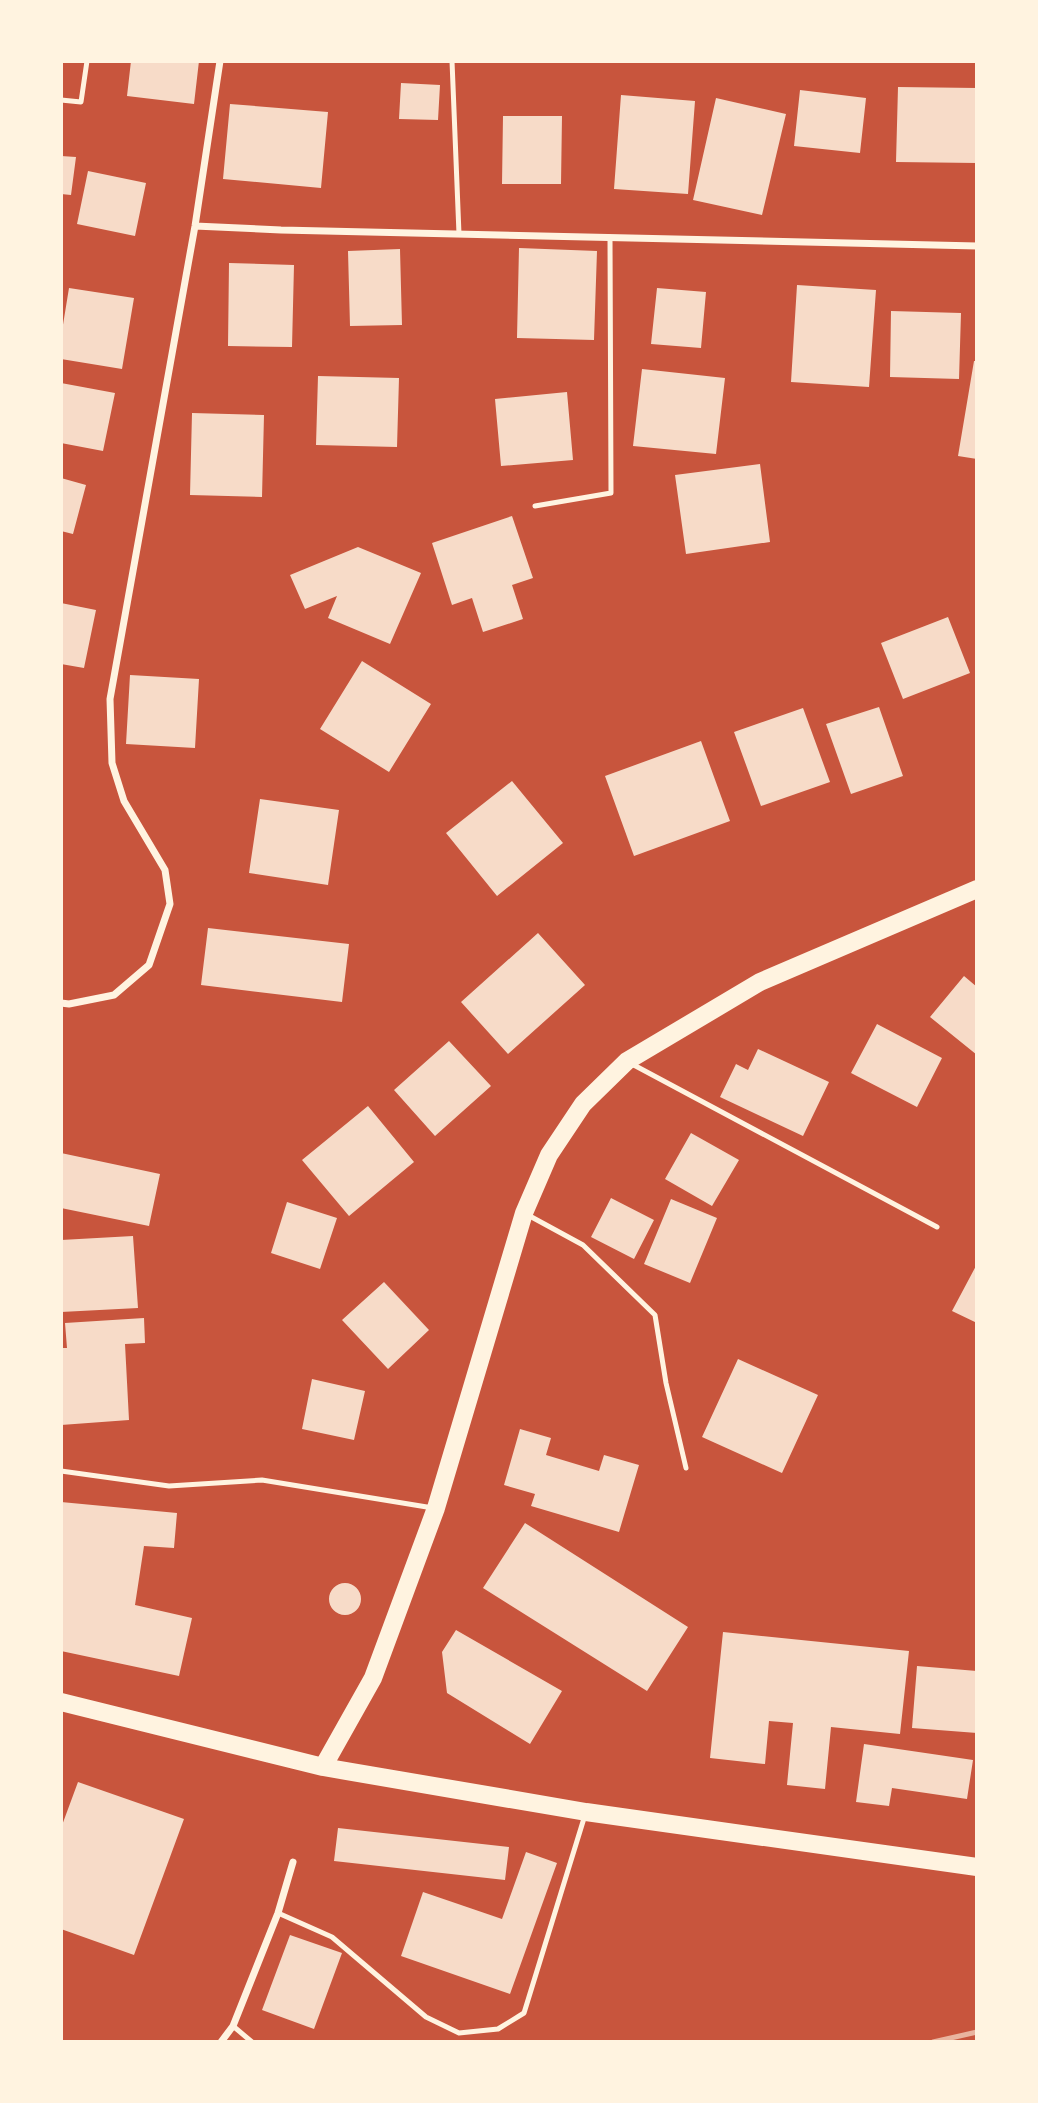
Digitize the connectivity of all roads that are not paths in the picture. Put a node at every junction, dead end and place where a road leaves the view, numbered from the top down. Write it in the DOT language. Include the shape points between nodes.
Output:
graph roads {
  1 [pos="87,61"];
  2 [pos="220,61"];
  3 [pos="452,61"];
  4 [pos="61,100"];
  5 [pos="195,226"];
  6 [pos="459,234"];
  7 [pos="610,237"];
  8 [pos="977,246"];
  9 [pos="535,506"];
  10 [pos="977,889"];
  11 [pos="61,1003"];
  12 [pos="627,1061"];
  13 [pos="524,1213"];
  14 [pos="937,1227"];
  15 [pos="686,1468"];
  16 [pos="61,1471"];
  17 [pos="436,1508"];
  18 [pos="61,1702"];
  19 [pos="323,1767"];
  20 [pos="586,1812"];
  21 [pos="293,1862"];
  22 [pos="977,1867"];
  23 [pos="278,1913"];
  24 [pos="233,2026"];
  25 [pos="221,2042"];
  26 [pos="252,2042"];
  1 -- 4 [label="lane" via="82,102"];
  2 -- 5 [label="street"];
  3 -- 6 [label="lane"];
  5 -- 6 [label="street"];
  5 -- 11 [label="street" via="110,699 112,763 124,802 165,870 170,904 149,965 114,995"];
  6 -- 7 [label="street"];
  7 -- 8 [label="street"];
  7 -- 9 [label="lane" via="611,493"];
  10 -- 12 [label="main road" via="760,982"];
  12 -- 13 [label="main road" via="583,1104 549,1155"];
  12 -- 14 [label="lane"];
  13 -- 15 [label="lane" via="583,1245 655,1315"];
  13 -- 17 [label="main road"];
  16 -- 17 [label="lane" via="169,1486 262,1480"];
  17 -- 19 [label="main road" via="373,1678"];
  18 -- 19 [label="main road"];
  19 -- 20 [label="main road"];
  20 -- 22 [label="main road"];
  20 -- 23 [label="lane" via="524,2012 498,2029 459,2033 426,2017 332,1937"];
  21 -- 23 [label="street"];
  23 -- 24 [label="street"];
  24 -- 25 [label="street"];
  24 -- 26 [label="lane"];
}
